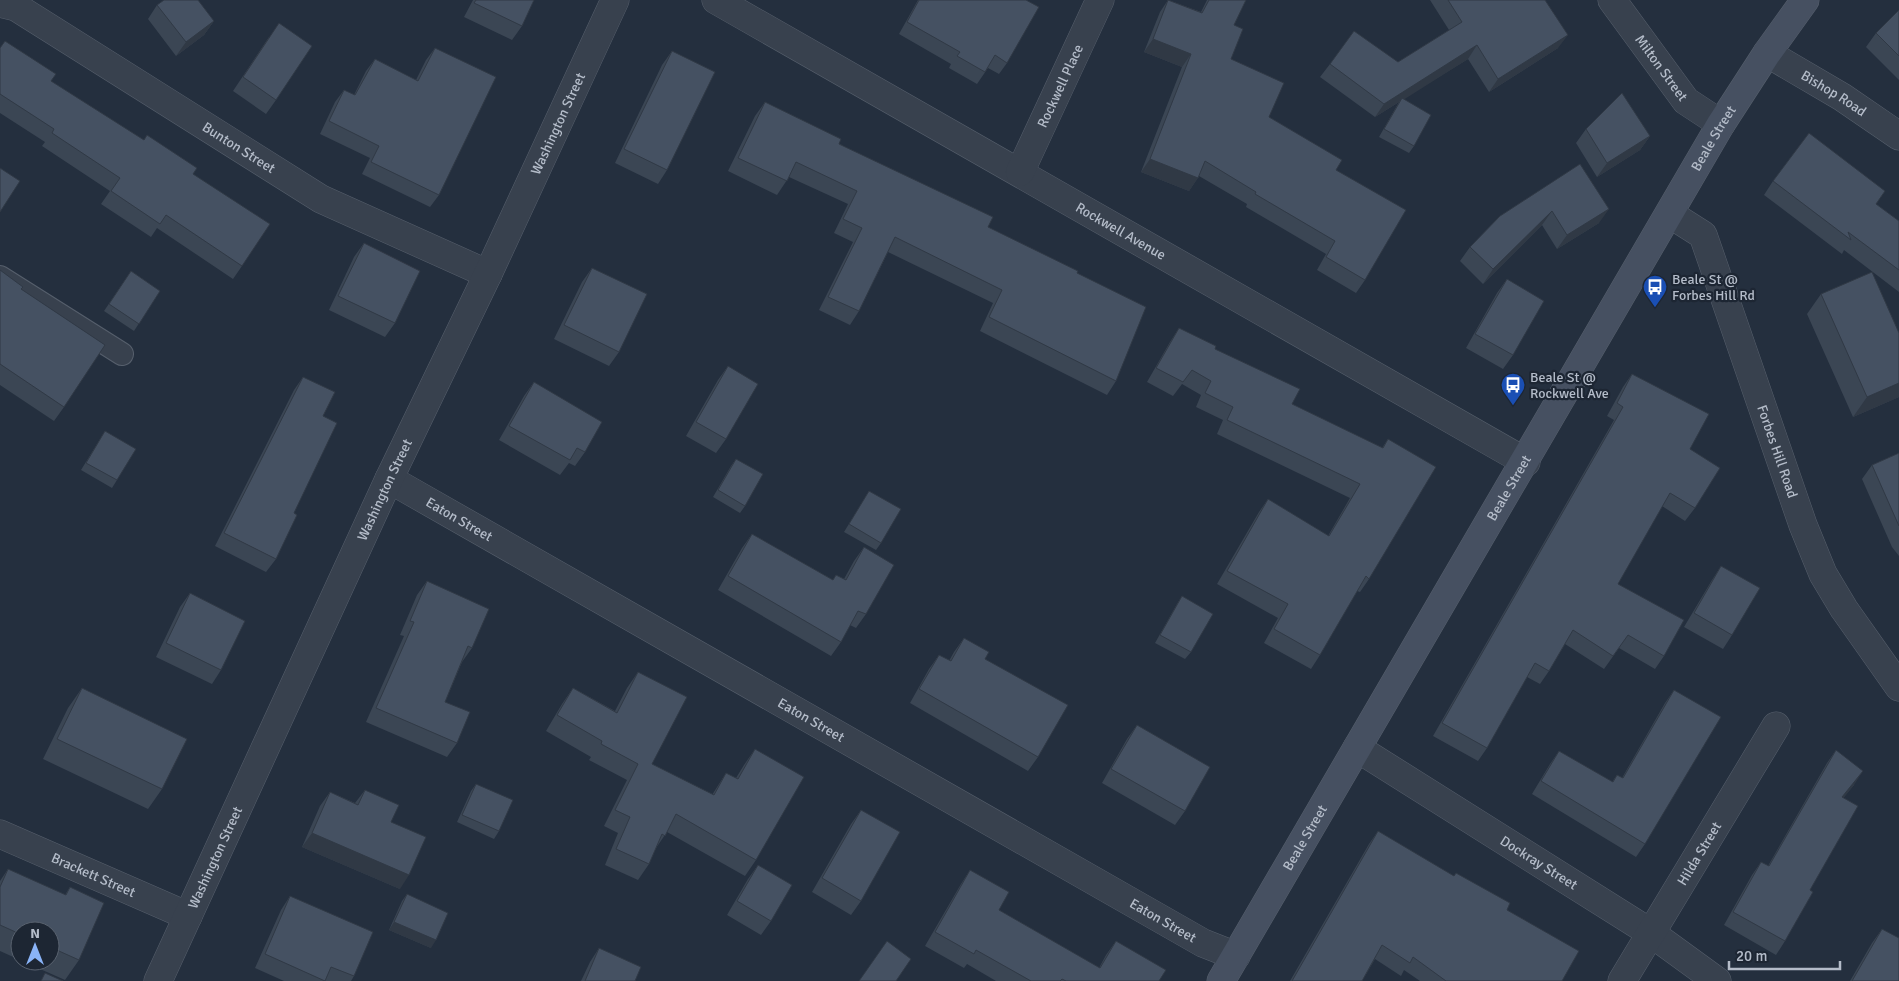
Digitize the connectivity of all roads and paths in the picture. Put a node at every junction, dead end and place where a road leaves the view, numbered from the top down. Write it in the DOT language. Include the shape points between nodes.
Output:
graph roads {
  1 [pos="614,0"];
  2 [pos="716,0"];
  3 [pos="1100,0"];
  4 [pos="1612,0"];
  5 [pos="1805,0"];
  6 [pos="0,2"];
  7 [pos="1767,53"];
  8 [pos="1721,124"];
  9 [pos="1899,136"];
  10 [pos="1020,172"];
  11 [pos="1670,214"];
  12 [pos="488,274"];
  13 [pos="0,277"];
  14 [pos="122,354"];
  15 [pos="1526,462"];
  16 [pos="389,479"];
  17 [pos="1899,687"];
  18 [pos="1776,726"];
  19 [pos="1357,748"];
  20 [pos="0,834"];
  21 [pos="188,916"];
  22 [pos="1651,934"];
  23 [pos="1236,956"];
  24 [pos="158,981"];
  25 [pos="1221,981"];
  26 [pos="1622,981"];
  27 [pos="1717,981"];
  1 -- 12 [label="street, Washington Street"];
  2 -- 10 [label="street, Rockwell Avenue"];
  3 -- 10 [label="street, Rockwell Place"];
  4 -- 8 [label="street, Milton Street" via="1686,101"];
  5 -- 7 [label="main road, Beale Street"];
  6 -- 12 [label="street, Bunton Street" via="16,7 118,69 321,199"];
  7 -- 8 [label="main road, Beale Street"];
  7 -- 9 [label="street, Bishop Road"];
  8 -- 11 [label="main road, Beale Street"];
  10 -- 15 [label="street, Rockwell Avenue"];
  11 -- 15 [label="main road, Beale Street"];
  11 -- 17 [label="street, Forbes Hill Road" via="1703,234 1803,525 1823,574"];
  12 -- 16 [label="street, Washington Street"];
  13 -- 14 [label="lane"];
  15 -- 19 [label="main road, Beale Street"];
  16 -- 21 [label="street, Washington Street"];
  16 -- 23 [label="street, Eaton Street" via="1202,943"];
  18 -- 22 [label="street, Hilda Street"];
  19 -- 22 [label="street, Dockray Street"];
  19 -- 23 [label="main road, Beale Street"];
  20 -- 21 [label="street, Brackett Street"];
  21 -- 24 [label="street, Washington Street"];
  22 -- 26 [label="street, Hilda Street"];
  22 -- 27 [label="street, Dockray Street"];
  23 -- 25 [label="main road, Beale Street"];
}
